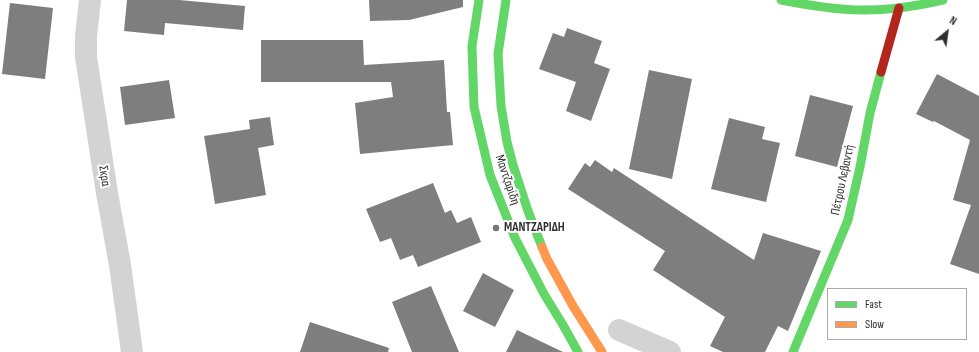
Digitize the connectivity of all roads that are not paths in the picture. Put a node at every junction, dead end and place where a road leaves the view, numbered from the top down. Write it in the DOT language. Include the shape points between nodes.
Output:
graph roads {
  1 [pos="90,0"];
  2 [pos="479,0"];
  3 [pos="506,0"];
  4 [pos="781,0"];
  5 [pos="943,0"];
  6 [pos="899,8"];
  7 [pos="619,330"];
  8 [pos="132,352"];
  9 [pos="578,352"];
  10 [pos="602,352"];
  11 [pos="670,352"];
  12 [pos="794,352"];
  1 -- 8 [label="street, Σκρα" via="86,57"];
  2 -- 9 [label="street, Μαντζαρίδη" via="472,46 474,107 490,175 515,238"];
  3 -- 10 [label="street, Μαντζαρίδη" via="498,54 501,106 513,165 547,259"];
  4 -- 6 [label="street" via="854,10"];
  5 -- 6 [label="street"];
  6 -- 12 [label="street, Πέτρου Λεβαντή" via="870,113 848,220"];
  7 -- 11 [label="street"];
}
